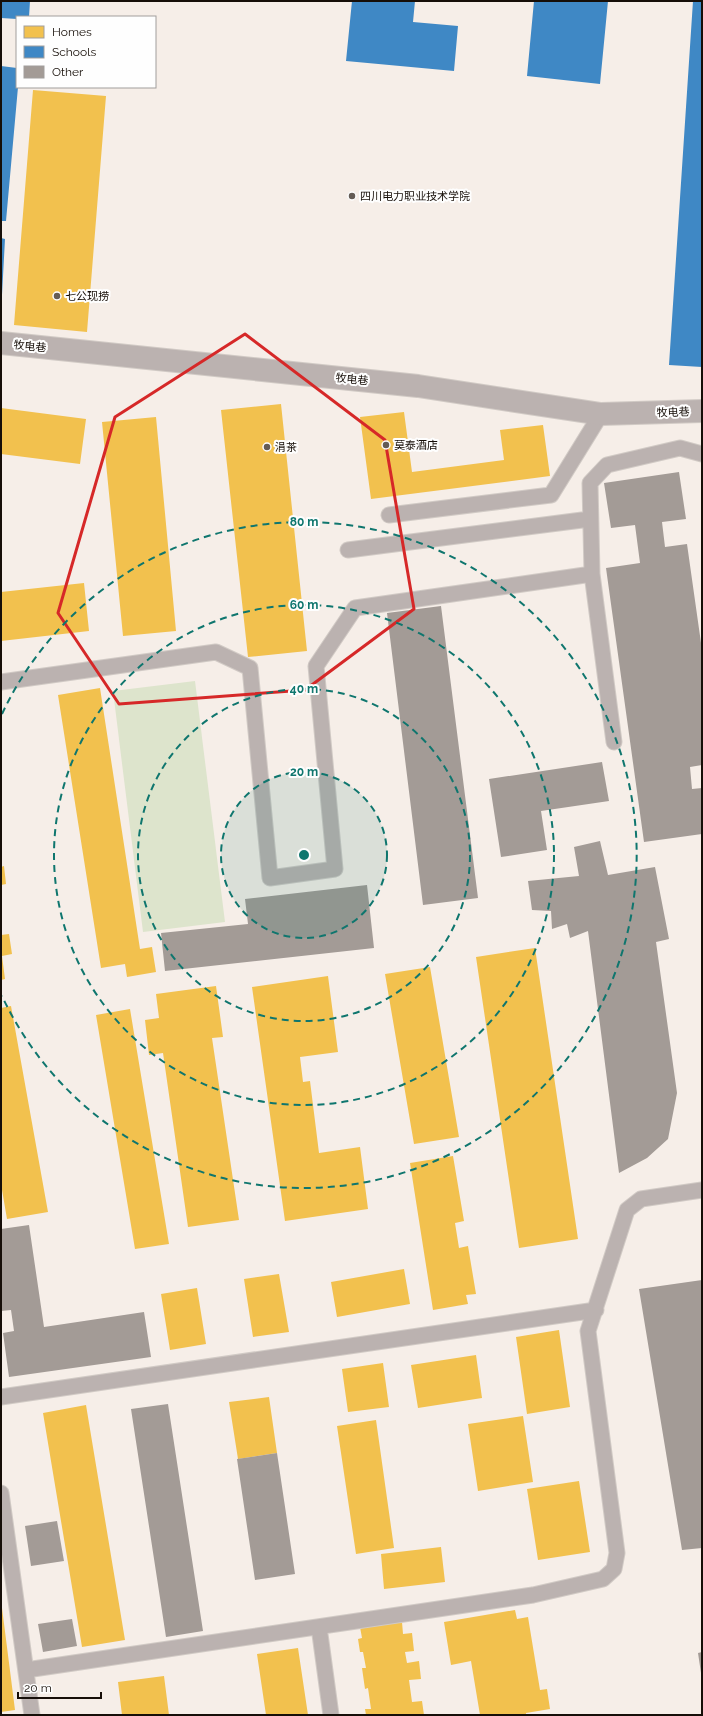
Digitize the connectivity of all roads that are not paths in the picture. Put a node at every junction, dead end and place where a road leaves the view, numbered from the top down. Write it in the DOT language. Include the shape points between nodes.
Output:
graph roads {
  1 [pos="1,343"];
  2 [pos="702,411"];
  3 [pos="601,414"];
  4 [pos="702,454"];
  5 [pos="389,515"];
  6 [pos="590,519"];
  7 [pos="348,550"];
  8 [pos="592,574"];
  9 [pos="1,682"];
  10 [pos="614,742"];
  11 [pos="702,1190"];
  12 [pos="596,1310"];
  13 [pos="1,1397"];
  14 [pos="1,1494"];
  15 [pos="319,1627"];
  16 [pos="26,1670"];
  17 [pos="32,1715"];
  18 [pos="331,1715"];
  1 -- 3 [label="street, 牧电巷" via="418,386"];
  2 -- 3 [label="street, 牧电巷"];
  3 -- 5 [label="lane" via="551,495"];
  4 -- 6 [label="lane" via="680,448 607,465 590,483"];
  6 -- 7 [label="lane"];
  6 -- 8 [label="lane"];
  8 -- 9 [label="lane" via="355,608 316,666 335,869 270,878 250,668 216,652"];
  8 -- 10 [label="lane"];
  11 -- 12 [label="lane" via="641,1199 627,1210"];
  12 -- 13 [label="lane"];
  12 -- 15 [label="lane" via="588,1332 617,1553 614,1568 603,1579 533,1595"];
  14 -- 16 [label="lane"];
  15 -- 16 [label="lane"];
  15 -- 18 [label="lane"];
  16 -- 17 [label="lane"];
}
